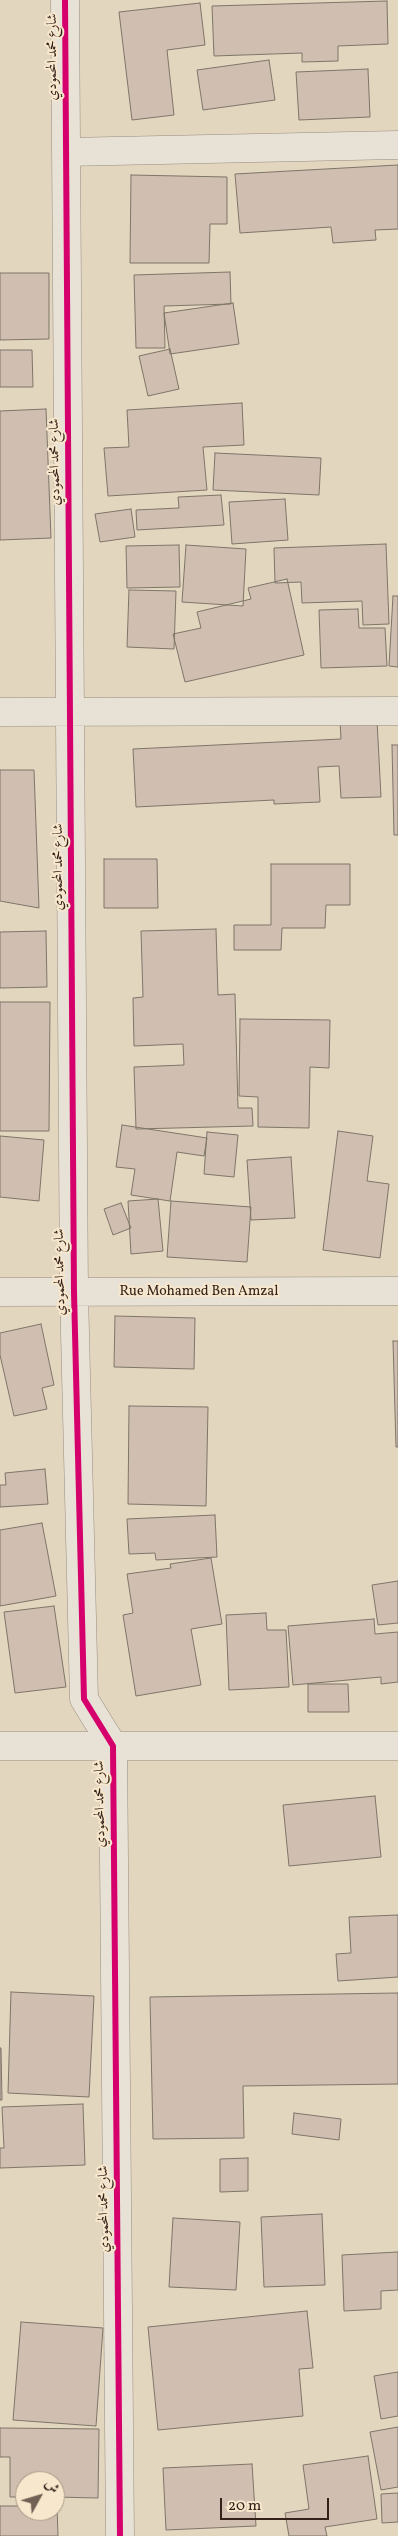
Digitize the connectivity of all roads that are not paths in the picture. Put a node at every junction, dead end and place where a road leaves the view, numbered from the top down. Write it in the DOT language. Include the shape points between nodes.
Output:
graph roads {
  1 [pos="65,0"];
  2 [pos="398,145"];
  3 [pos="66,152"];
  4 [pos="398,711"];
  5 [pos="0,712"];
  6 [pos="71,712"];
  7 [pos="398,1291"];
  8 [pos="0,1292"];
  9 [pos="74,1292"];
  10 [pos="0,1746"];
  11 [pos="113,1746"];
  12 [pos="398,1746"];
  13 [pos="120,2536"];
  1 -- 3 [label="street, شارع محمد المحمودي"];
  2 -- 3 [label="street"];
  3 -- 6 [label="street, شارع محمد المحمودي"];
  4 -- 6 [label="street"];
  5 -- 6 [label="street"];
  6 -- 9 [label="street, شارع محمد المحمودي"];
  7 -- 9 [label="street, Rue Mohamed Ben Amzal"];
  8 -- 9 [label="street, Rue Mohamed Ben Amzal"];
  9 -- 11 [label="street, شارع محمد المحمودي" via="84,1699"];
  10 -- 11 [label="street"];
  11 -- 12 [label="street"];
  11 -- 13 [label="street, شارع محمد المحمودي"];
}
